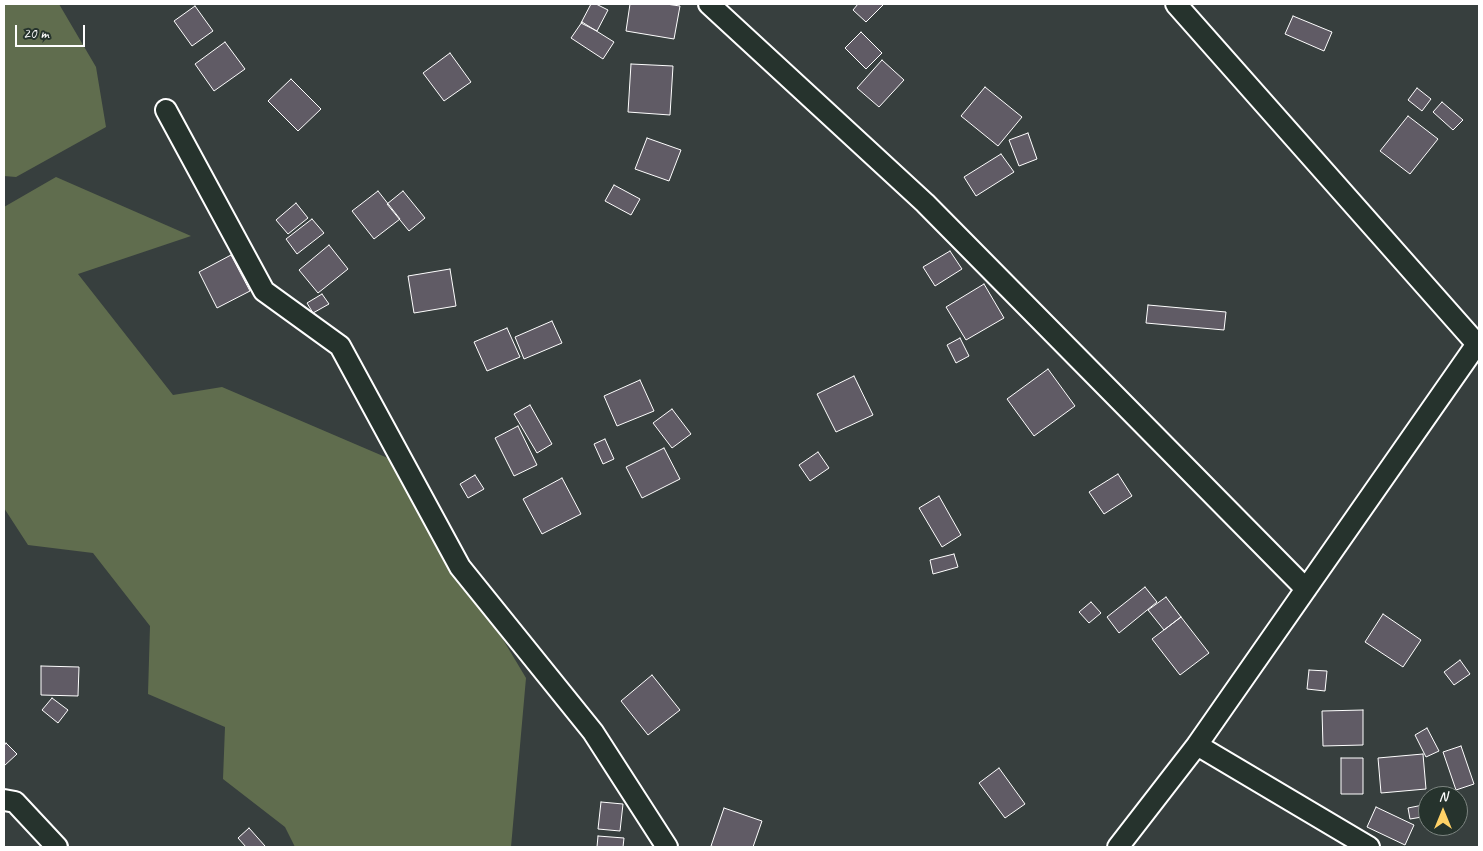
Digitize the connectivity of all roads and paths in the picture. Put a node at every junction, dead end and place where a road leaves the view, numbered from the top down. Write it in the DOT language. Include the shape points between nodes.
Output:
graph roads {
  1 [pos="709,4"];
  2 [pos="1176,4"];
  3 [pos="166,110"];
  4 [pos="1478,342"];
  5 [pos="1306,589"];
  6 [pos="1197,744"];
  7 [pos="4,800"];
  8 [pos="57,847"];
  9 [pos="667,847"];
  10 [pos="1118,847"];
  11 [pos="1369,847"];
  1 -- 5 [label="street" via="925,203"];
  2 -- 4 [label="street"];
  3 -- 9 [label="street" via="264,291 340,346 460,567 593,732"];
  4 -- 5 [label="street"];
  5 -- 6 [label="street"];
  6 -- 10 [label="street"];
  6 -- 11 [label="street"];
  7 -- 8 [label="street" via="15,802"];
}
